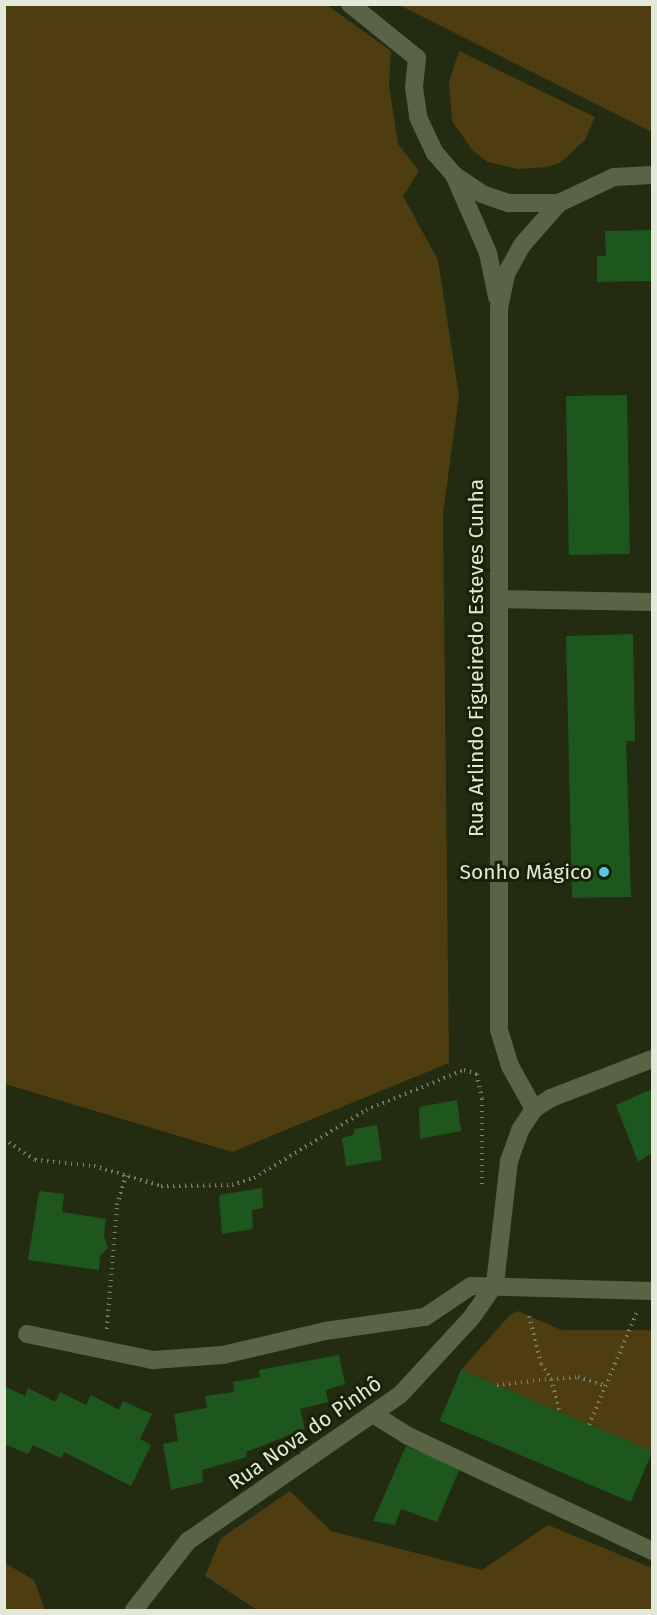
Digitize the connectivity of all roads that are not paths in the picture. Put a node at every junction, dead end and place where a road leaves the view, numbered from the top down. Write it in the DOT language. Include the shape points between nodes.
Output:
graph roads {
  1 [pos="350,4"];
  2 [pos="454,175"];
  3 [pos="652,175"];
  4 [pos="559,203"];
  5 [pos="499,308"];
  6 [pos="499,599"];
  7 [pos="652,602"];
  8 [pos="652,1059"];
  9 [pos="534,1109"];
  10 [pos="495,1284"];
  11 [pos="652,1291"];
  12 [pos="27,1334"];
  13 [pos="373,1414"];
  14 [pos="652,1551"];
  15 [pos="134,1611"];
  1 -- 2 [label="street" via="417,58 414,87 418,117 435,153"];
  2 -- 4 [label="street" via="482,194 508,203"];
  2 -- 5 [label="street, Rua Arlindo Figueiredo Esteves Cunha" via="488,253"];
  3 -- 4 [label="street" via="614,177"];
  4 -- 5 [label="street, Rua Arlindo Figueiredo Esteves Cunha" via="522,245 506,274"];
  5 -- 6 [label="street, Rua Arlindo Figueiredo Esteves Cunha"];
  6 -- 7 [label="street"];
  6 -- 9 [label="street, Rua Arlindo Figueiredo Esteves Cunha" via="499,1030 510,1066"];
  8 -- 9 [label="street" via="552,1098"];
  9 -- 10 [label="street" via="520,1130 509,1161"];
  10 -- 11 [label="street" via="549,1290"];
  10 -- 12 [label="street" via="471,1286 425,1317 325,1331 224,1355 153,1360"];
  10 -- 13 [label="street, Rua Nova do Pinhô" via="434,1362"];
  13 -- 14 [label="street" via="406,1435"];
  13 -- 15 [label="street, Rua Nova do Pinhô" via="188,1540"];
}
